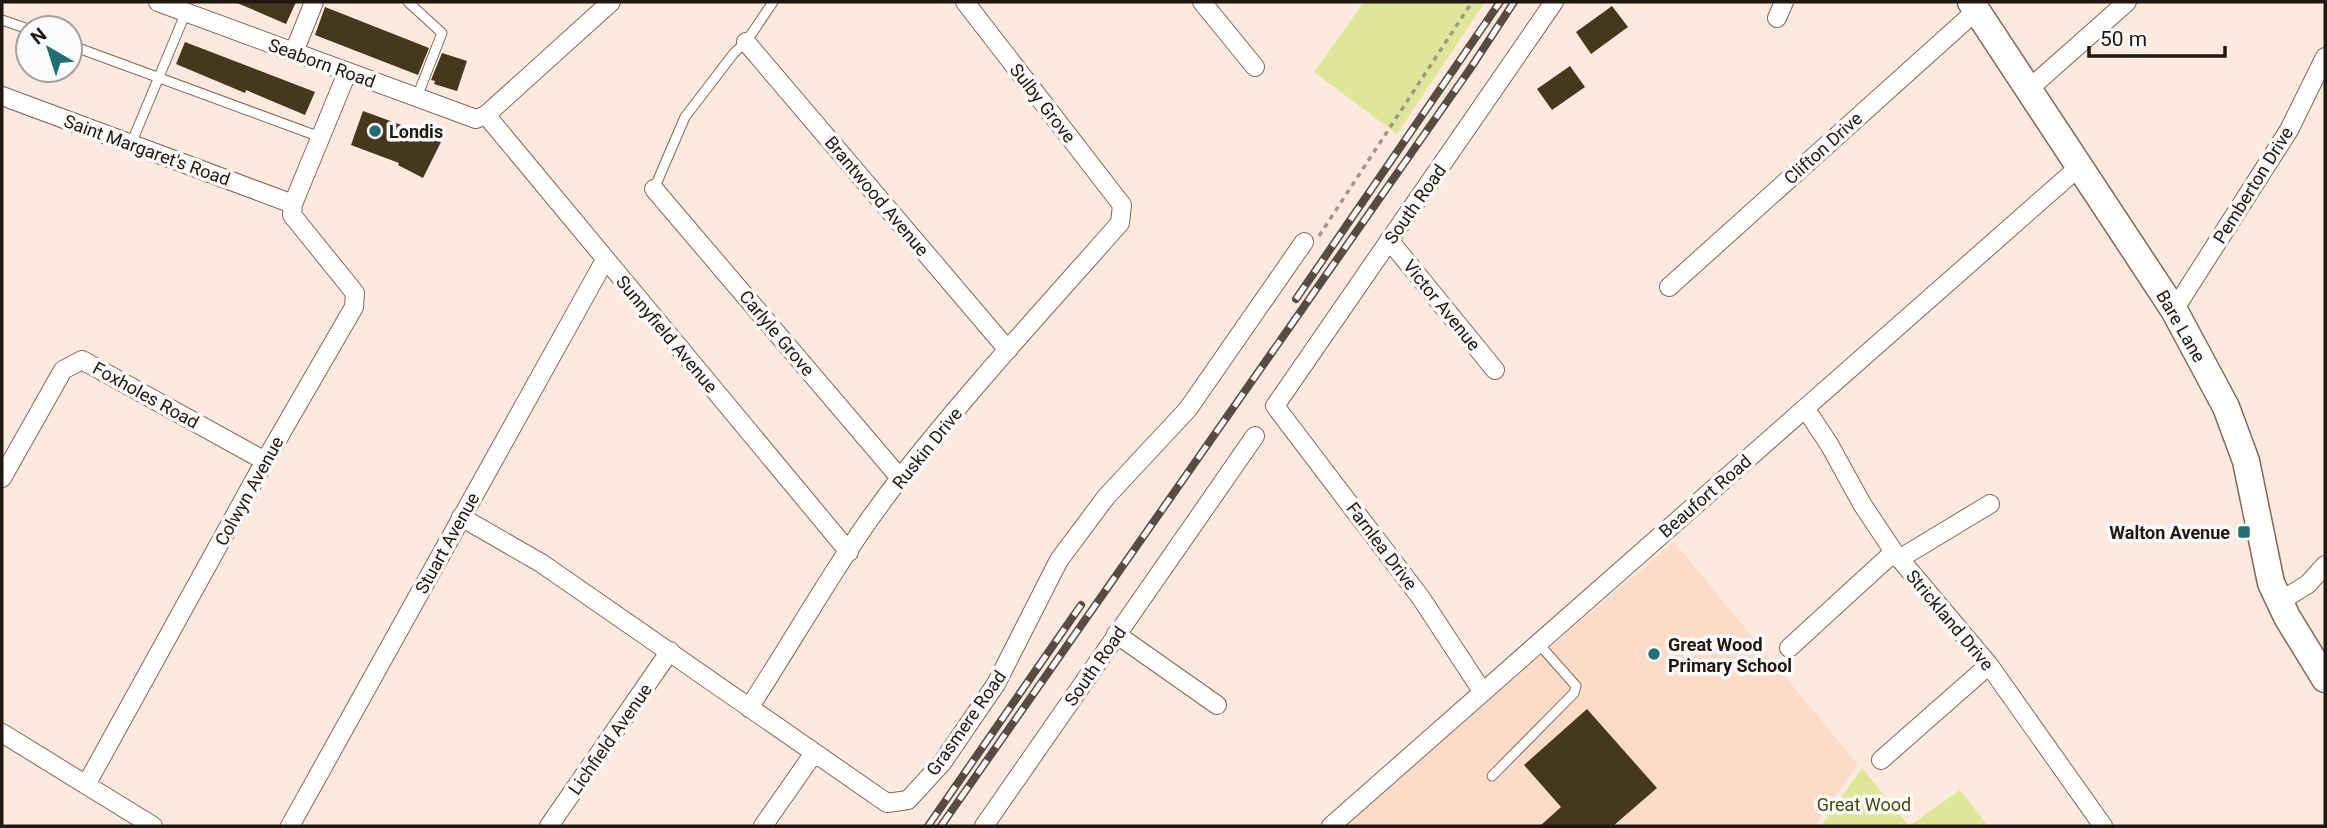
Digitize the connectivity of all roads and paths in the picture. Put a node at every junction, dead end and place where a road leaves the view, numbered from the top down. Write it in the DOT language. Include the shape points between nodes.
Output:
graph roads {
  1 [pos="158,2"];
  2 [pos="314,2"];
  3 [pos="408,2"];
  4 [pos="611,2"];
  5 [pos="773,2"];
  6 [pos="965,2"];
  7 [pos="1202,2"];
  8 [pos="1472,2"];
  9 [pos="1555,2"];
  10 [pos="2127,2"];
  11 [pos="1974,6"];
  12 [pos="186,12"];
  13 [pos="746,43"];
  14 [pos="84,50"];
  15 [pos="294,52"];
  16 [pos="2325,57"];
  17 [pos="1255,67"];
  18 [pos="347,73"];
  19 [pos="158,77"];
  20 [pos="2030,88"];
  21 [pos="2,96"];
  22 [pos="417,97"];
  23 [pos="486,115"];
  24 [pos="320,137"];
  25 [pos="131,144"];
  26 [pos="2080,166"];
  27 [pos="654,188"];
  28 [pos="292,204"];
  29 [pos="1122,205"];
  30 [pos="1389,240"];
  31 [pos="1304,242"];
  32 [pos="605,260"];
  33 [pos="1669,287"];
  34 [pos="2174,310"];
  35 [pos="1008,350"];
  36 [pos="1495,370"];
  37 [pos="1275,406"];
  38 [pos="1805,408"];
  39 [pos="1255,436"];
  40 [pos="265,461"];
  41 [pos="2,478"];
  42 [pos="900,478"];
  43 [pos="1990,504"];
  44 [pos="461,517"];
  45 [pos="849,552"];
  46 [pos="1896,556"];
  47 [pos="2325,565"];
  48 [pos="2279,602"];
  49 [pos="1116,634"];
  50 [pos="1538,643"];
  51 [pos="1789,648"];
  52 [pos="670,651"];
  53 [pos="1989,665"];
  54 [pos="2325,679"];
  55 [pos="1482,691"];
  56 [pos="1217,705"];
  57 [pos="749,708"];
  58 [pos="2,733"];
  59 [pos="814,753"];
  60 [pos="1881,760"];
  61 [pos="1492,776"];
  62 [pos="86,785"];
  63 [pos="1339,823"];
  64 [pos="153,826"];
  65 [pos="290,826"];
  66 [pos="549,826"];
  67 [pos="763,826"];
  68 [pos="984,826"];
  69 [pos="2103,826"];
  1 -- 12 [label="street, Seaborn Road"];
  2 -- 15 [label="street"];
  3 -- 22 [label="lane" via="442,33"];
  4 -- 23 [label="street"];
  5 -- 13 [label="lane"];
  6 -- 29 [label="street, Sulby Grove"];
  7 -- 17 [label="street"];
  8 -- 31 [label="path" via="1312,247"];
  9 -- 30 [label="street, South Road"];
  10 -- 20 [label="street"];
  11 -- 20 [label="main road, Bare Lane"];
  11 -- 33 [label="street, Clifton Drive"];
  12 -- 15 [label="street, Seaborn Road"];
  12 -- 19 [label="lane"];
  13 -- 27 [label="lane" via="685,117"];
  13 -- 35 [label="street, Brantwood Avenue"];
  14 -- 19 [label="lane"];
  15 -- 18 [label="street, Seaborn Road"];
  16 -- 34 [label="street, Pemberton Drive" via="2289,130"];
  18 -- 22 [label="street, Seaborn Road"];
  18 -- 24 [label="street"];
  19 -- 24 [label="lane"];
  19 -- 25 [label="lane"];
  20 -- 26 [label="main road, Bare Lane"];
  21 -- 25 [label="street, Saint Margaret's Road"];
  22 -- 23 [label="street, Seaborn Road" via="476,119"];
  23 -- 32 [label="street, Sunnyfield Avenue"];
  24 -- 28 [label="street"];
  25 -- 28 [label="street, Saint Margaret's Road"];
  26 -- 34 [label="main road, Bare Lane"];
  26 -- 38 [label="street, Beaufort Road"];
  27 -- 42 [label="street, Carlyle Grove"];
  28 -- 40 [label="street, Colwyn Avenue" via="292,215 355,293 354,307"];
  29 -- 35 [label="street, Ruskin Drive" via="1120,223"];
  30 -- 36 [label="street, Victor Avenue"];
  30 -- 37 [label="street, South Road"];
  31 -- 59 [label="street, Grasmere Road" via="1188,409 1107,497 1059,560 996,684 942,763 908,800 887,803"];
  32 -- 44 [label="street, Stuart Avenue"];
  32 -- 45 [label="street, Sunnyfield Avenue"];
  34 -- 48 [label="main road, Bare Lane" via="2226,407 2246,461"];
  35 -- 42 [label="street, Ruskin Drive"];
  37 -- 55 [label="street, Farnlea Drive" via="1422,598"];
  38 -- 46 [label="street, Strickland Drive"];
  38 -- 50 [label="street, Beaufort Road"];
  39 -- 49 [label="street, South Road"];
  40 -- 41 [label="street, Foxholes Road" via="82,360 63,370"];
  40 -- 62 [label="street, Colwyn Avenue"];
  42 -- 45 [label="street, Ruskin Drive"];
  43 -- 46 [label="street"];
  44 -- 52 [label="street, Grasmere Road" via="541,563"];
  44 -- 65 [label="street, Stuart Avenue"];
  45 -- 57 [label="street, Ruskin Drive"];
  46 -- 51 [label="street"];
  46 -- 53 [label="street, Strickland Drive"];
  47 -- 48 [label="street" via="2308,584"];
  48 -- 54 [label="main road, Bare Lane"];
  49 -- 56 [label="street"];
  49 -- 68 [label="street, South Road"];
  50 -- 55 [label="street, Beaufort Road"];
  50 -- 61 [label="lane" via="1571,678 1574,692"];
  52 -- 57 [label="street, Grasmere Road"];
  52 -- 66 [label="street, Lichfield Avenue"];
  53 -- 60 [label="street"];
  53 -- 69 [label="street, Strickland Drive"];
  55 -- 63 [label="street, Beaufort Road"];
  57 -- 59 [label="street, Grasmere Road"];
  58 -- 62 [label="street"];
  59 -- 67 [label="street"];
  62 -- 64 [label="street"];
}
